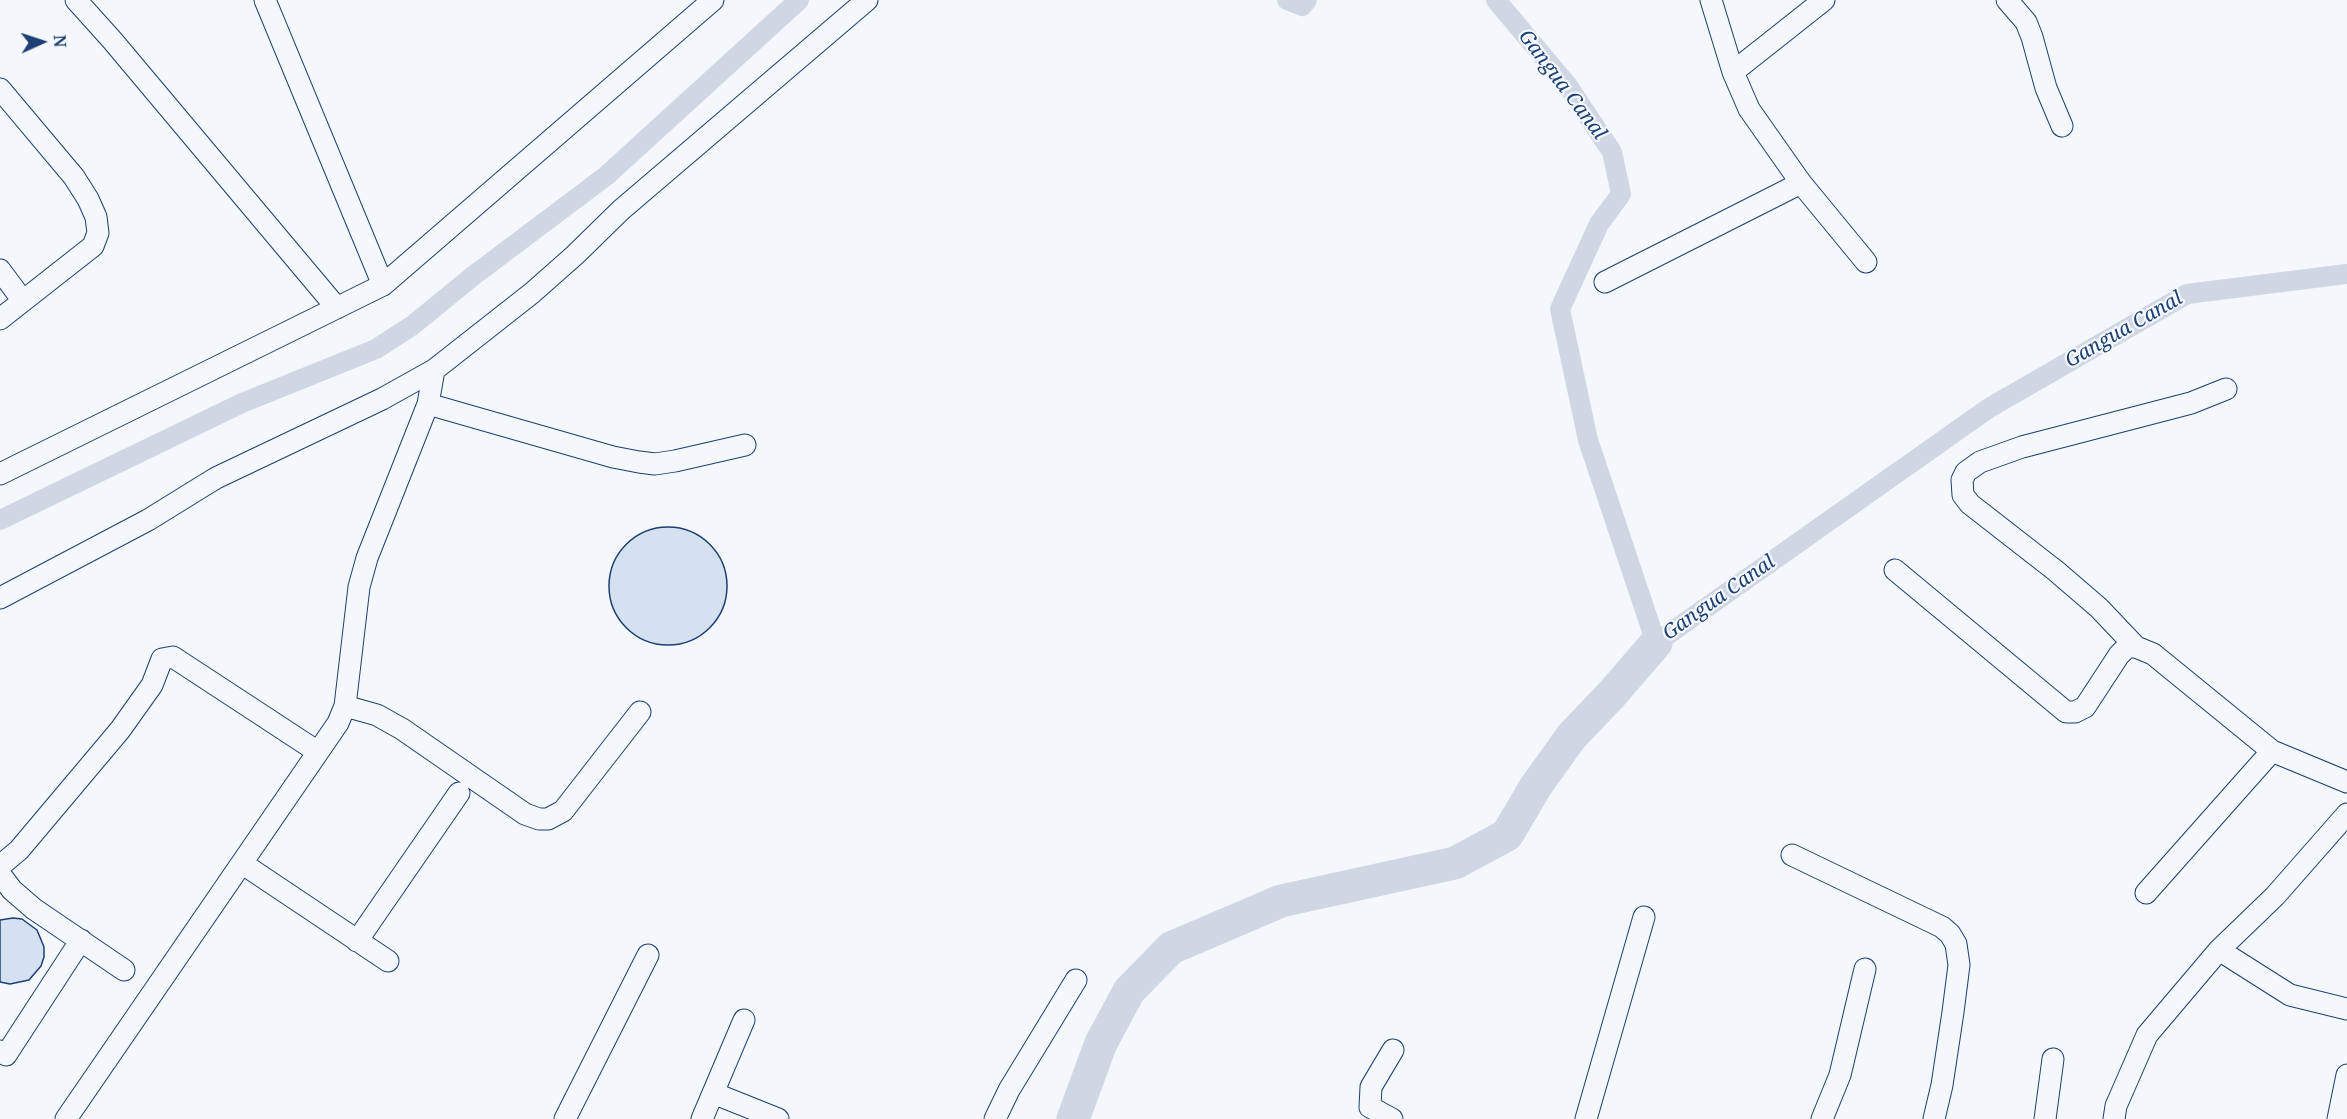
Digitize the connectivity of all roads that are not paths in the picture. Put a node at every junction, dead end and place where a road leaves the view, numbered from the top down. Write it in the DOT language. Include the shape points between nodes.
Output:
graph roads {
  1 [pos="76,0"];
  2 [pos="265,0"];
  3 [pos="713,0"];
  4 [pos="867,0"];
  5 [pos="1711,0"];
  6 [pos="1824,0"];
  7 [pos="2007,0"];
  8 [pos="1733,72"];
  9 [pos="0,89"];
  10 [pos="2062,126"];
  11 [pos="1801,183"];
  12 [pos="1866,262"];
  13 [pos="0,270"];
  14 [pos="1605,282"];
  15 [pos="383,285"];
  16 [pos="23,300"];
  17 [pos="337,308"];
  18 [pos="0,319"];
  19 [pos="434,370"];
  20 [pos="2226,388"];
  21 [pos="428,404"];
  22 [pos="745,445"];
  23 [pos="0,474"];
  24 [pos="1894,570"];
  25 [pos="0,598"];
  26 [pos="2136,647"];
  27 [pos="345,706"];
  28 [pos="640,712"];
  29 [pos="2272,751"];
  30 [pos="318,752"];
  31 [pos="2347,782"];
  32 [pos="459,794"];
  33 [pos="2347,814"];
  34 [pos="1792,855"];
  35 [pos="243,864"];
  36 [pos="0,866"];
  37 [pos="0,874"];
  38 [pos="2146,893"];
  39 [pos="1644,917"];
  40 [pos="81,940"];
  41 [pos="357,941"];
  42 [pos="2219,950"];
  43 [pos="648,955"];
  44 [pos="388,961"];
  45 [pos="1865,969"];
  46 [pos="124,970"];
  47 [pos="1076,980"];
  48 [pos="2347,1009"];
  49 [pos="744,1020"];
  50 [pos="1393,1050"];
  51 [pos="0,1051"];
  52 [pos="2053,1059"];
  53 [pos="2347,1075"];
  54 [pos="713,1093"];
  55 [pos="66,1119"];
  56 [pos="564,1119"];
  57 [pos="702,1119"];
  58 [pos="778,1119"];
  59 [pos="995,1119"];
  60 [pos="1392,1119"];
  61 [pos="1586,1119"];
  62 [pos="1822,1119"];
  63 [pos="1934,1119"];
  64 [pos="2045,1119"];
  65 [pos="2114,1119"];
  66 [pos="2338,1119"];
  1 -- 17 [label="street"];
  2 -- 15 [label="street"];
  3 -- 15 [label="street"];
  4 -- 19 [label="street" via="621,210 532,293"];
  5 -- 8 [label="street"];
  6 -- 8 [label="street"];
  7 -- 10 [label="street" via="2026,22"];
  8 -- 11 [label="street" via="1749,109"];
  9 -- 16 [label="street" via="74,177 96,217 98,233 93,246"];
  11 -- 12 [label="street"];
  11 -- 14 [label="street"];
  13 -- 16 [label="street"];
  15 -- 17 [label="street"];
  16 -- 18 [label="street"];
  17 -- 23 [label="street"];
  19 -- 21 [label="street"];
  19 -- 25 [label="street" via="216,478 148,520"];
  20 -- 26 [label="street" via="2191,403 2022,447 1980,462 1962,480 1963,495 1970,504 2099,608"];
  21 -- 22 [label="street" via="639,462 675,461"];
  21 -- 27 [label="street" via="359,587"];
  24 -- 26 [label="street" via="2066,712 2085,707 2119,655 2127,647"];
  26 -- 29 [label="street" via="2153,654"];
  27 -- 28 [label="street" via="377,715 402,729 525,814 539,819 563,811"];
  27 -- 30 [label="street"];
  29 -- 31 [label="street"];
  29 -- 38 [label="street"];
  30 -- 35 [label="street"];
  30 -- 36 [label="street" via="173,657 162,659 152,685 120,729 19,850"];
  32 -- 41 [label="street"];
  33 -- 42 [label="street" via="2276,896"];
  34 -- 63 [label="street" via="1942,927 1956,944 1959,965"];
  35 -- 41 [label="street"];
  35 -- 55 [label="street"];
  37 -- 40 [label="street" via="34,909"];
  39 -- 61 [label="street"];
  40 -- 46 [label="street"];
  40 -- 51 [label="street" via="6,1055"];
  41 -- 44 [label="street"];
  42 -- 48 [label="street" via="2290,994"];
  42 -- 65 [label="street" via="2147,1035"];
  43 -- 56 [label="street"];
  45 -- 62 [label="street" via="1840,1075"];
  47 -- 59 [label="street"];
  49 -- 54 [label="street"];
  50 -- 60 [label="street" via="1371,1087 1370,1107"];
  52 -- 64 [label="street"];
  53 -- 66 [label="street"];
  54 -- 57 [label="street"];
  54 -- 58 [label="street"];
}
